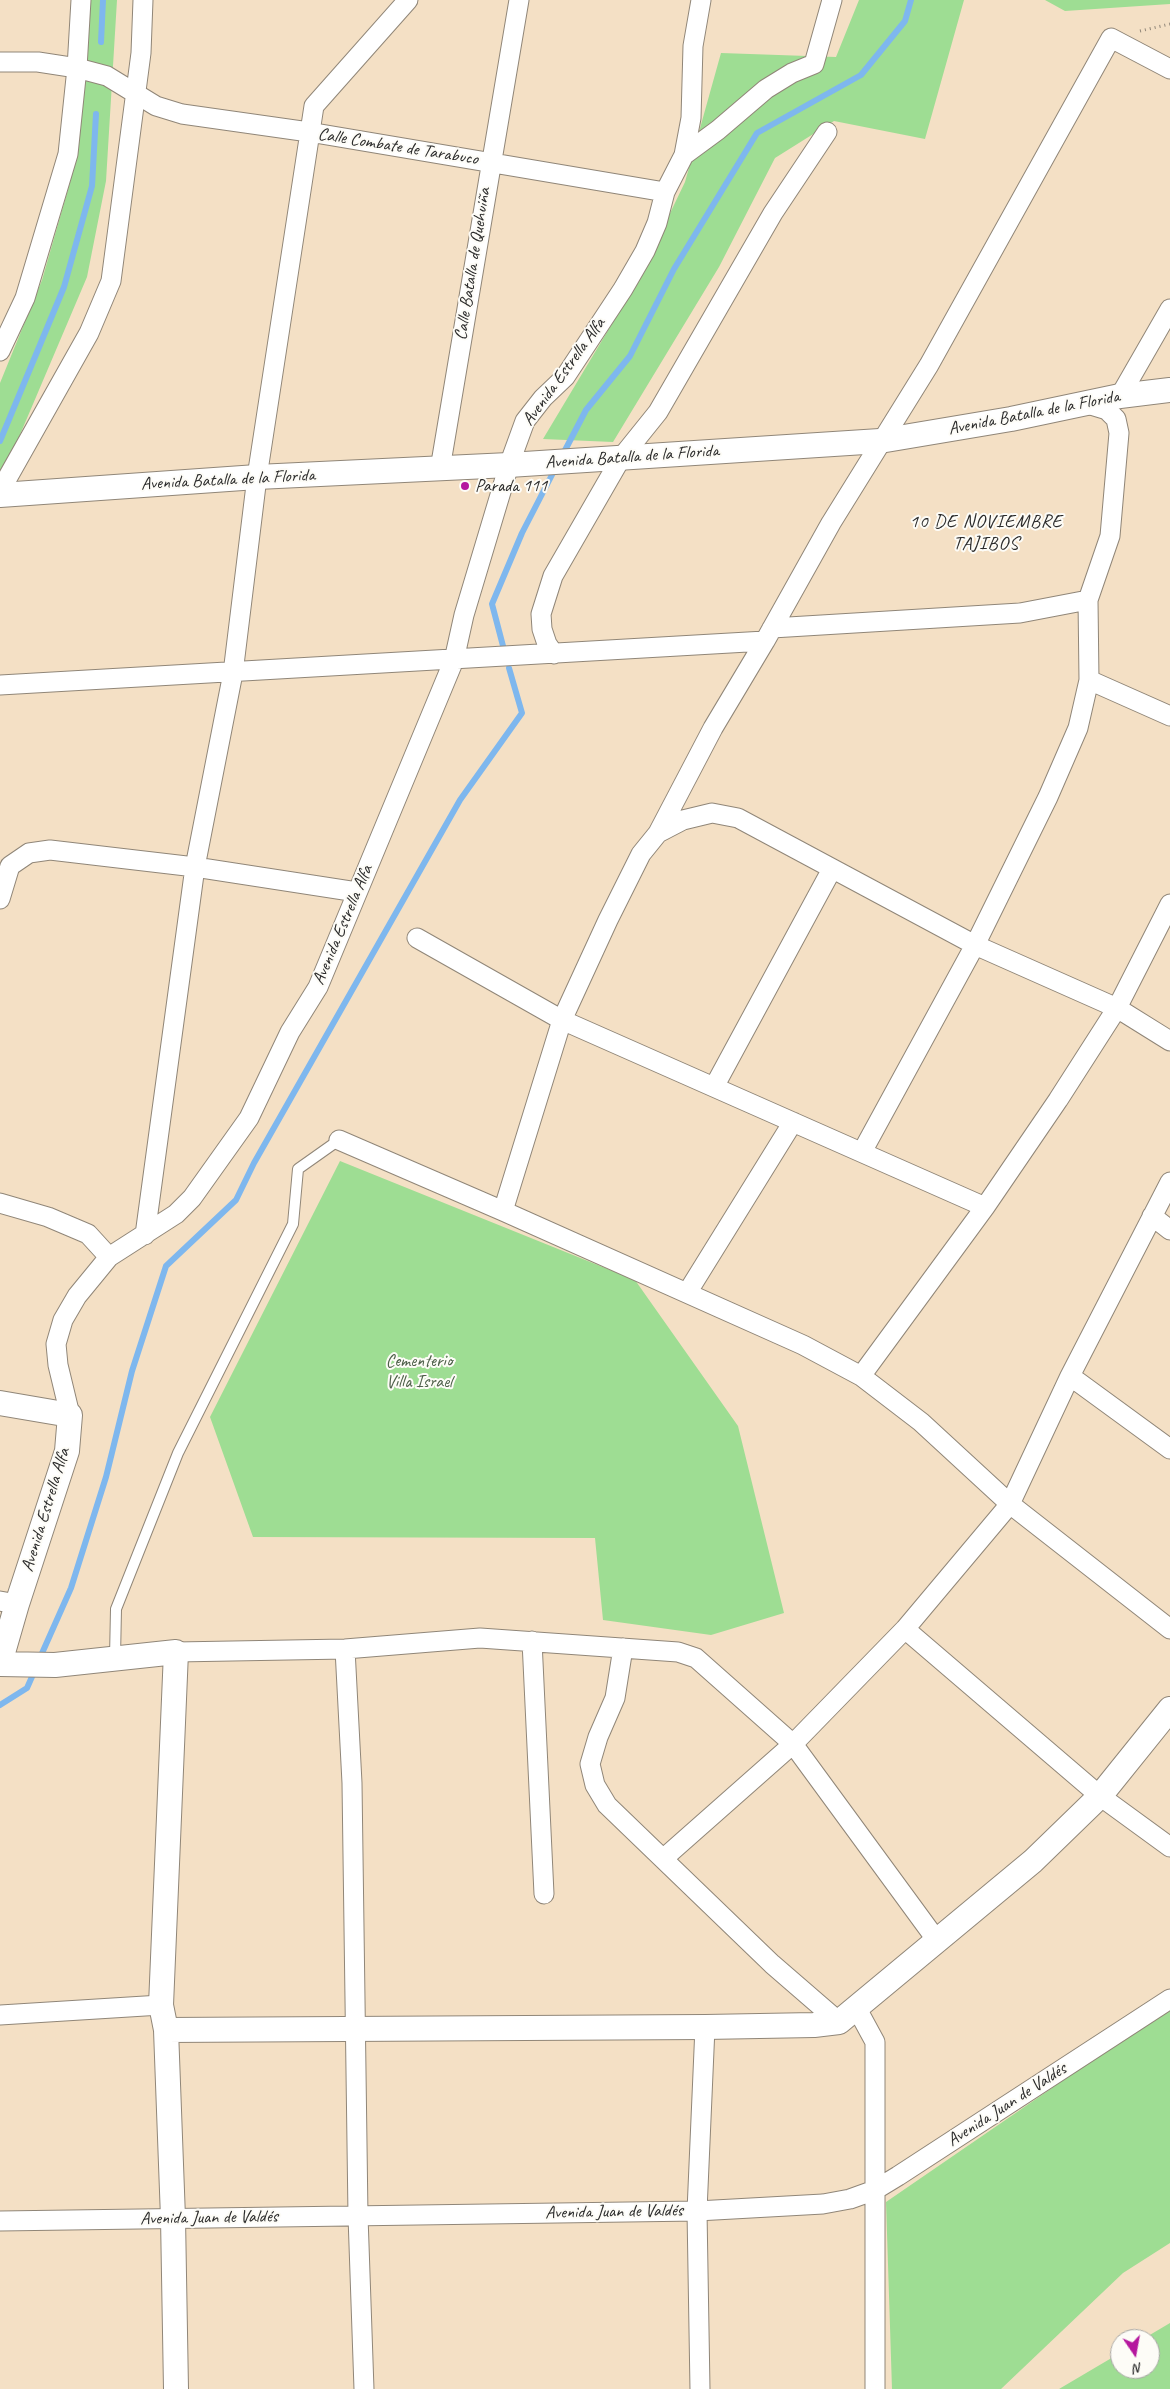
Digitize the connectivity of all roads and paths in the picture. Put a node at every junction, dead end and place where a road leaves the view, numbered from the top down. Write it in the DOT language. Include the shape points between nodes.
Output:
graph roads {
  1 [pos="80,0"];
  2 [pos="143,0"];
  3 [pos="408,0"];
  4 [pos="519,0"];
  5 [pos="701,0"];
  6 [pos="832,0"];
  7 [pos="0,62"];
  8 [pos="77,68"];
  9 [pos="1170,69"];
  10 [pos="135,93"];
  11 [pos="309,132"];
  12 [pos="828,132"];
  13 [pos="684,155"];
  14 [pos="490,162"];
  15 [pos="665,192"];
  16 [pos="1170,310"];
  17 [pos="0,351"];
  18 [pos="1170,390"];
  19 [pos="1120,396"];
  20 [pos="1084,403"];
  21 [pos="880,441"];
  22 [pos="621,458"];
  23 [pos="509,465"];
  24 [pos="440,469"];
  25 [pos="257,477"];
  26 [pos="0,491"];
  27 [pos="0,495"];
  28 [pos="1088,600"];
  29 [pos="768,635"];
  30 [pos="554,654"];
  31 [pos="454,660"];
  32 [pos="233,673"];
  33 [pos="1089,680"];
  34 [pos="0,686"];
  35 [pos="1170,716"];
  36 [pos="658,833"];
  37 [pos="195,867"];
  38 [pos="832,869"];
  39 [pos="357,892"];
  40 [pos="0,899"];
  41 [pos="1170,904"];
  42 [pos="417,938"];
  43 [pos="975,945"];
  44 [pos="1116,1008"];
  45 [pos="562,1020"];
  46 [pos="1170,1041"];
  47 [pos="714,1087"];
  48 [pos="793,1122"];
  49 [pos="339,1140"];
  50 [pos="862,1152"];
  51 [pos="1170,1182"];
  52 [pos="0,1202"];
  53 [pos="985,1207"];
  54 [pos="503,1211"];
  55 [pos="1152,1216"];
  56 [pos="1170,1230"];
  57 [pos="145,1235"];
  58 [pos="109,1257"];
  59 [pos="687,1293"];
  60 [pos="861,1376"];
  61 [pos="1070,1376"];
  62 [pos="0,1403"];
  63 [pos="70,1415"];
  64 [pos="1170,1448"];
  65 [pos="1010,1504"];
  66 [pos="8,1602"];
  67 [pos="905,1629"];
  68 [pos="1170,1629"];
  69 [pos="532,1642"];
  70 [pos="623,1648"];
  71 [pos="345,1649"];
  72 [pos="176,1652"];
  73 [pos="115,1657"];
  74 [pos="8,1664"];
  75 [pos="1170,1710"];
  76 [pos="793,1744"];
  77 [pos="1100,1796"];
  78 [pos="1170,1847"];
  79 [pos="664,1858"];
  80 [pos="544,1894"];
  81 [pos="938,1942"];
  82 [pos="1170,1999"];
  83 [pos="161,2005"];
  84 [pos="856,2007"];
  85 [pos="0,2015"];
  86 [pos="839,2022"];
  87 [pos="705,2027"];
  88 [pos="357,2028"];
  89 [pos="166,2030"];
  90 [pos="875,2190"];
  91 [pos="697,2211"];
  92 [pos="358,2216"];
  93 [pos="173,2218"];
  94 [pos="0,2221"];
  95 [pos="176,2389"];
  96 [pos="364,2389"];
  97 [pos="700,2389"];
  98 [pos="875,2389"];
  1 -- 8 [label="street"];
  2 -- 10 [label="street" via="141,53"];
  3 -- 11 [label="street" via="314,106"];
  4 -- 14 [label="street, Calle Batalla de Quehuiña"];
  5 -- 13 [label="street" via="693,46 690,118"];
  6 -- 13 [label="street" via="814,64 766,89"];
  7 -- 8 [label="street, Calle Combate de Tarabuco" via="38,62"];
  8 -- 10 [label="street, Calle Combate de Tarabuco" via="107,76"];
  8 -- 17 [label="street" via="68,154 25,298"];
  9 -- 21 [label="street" via="1111,38 929,365"];
  10 -- 11 [label="street, Calle Combate de Tarabuco" via="156,106 182,114"];
  10 -- 26 [label="street" via="111,281 89,333"];
  11 -- 14 [label="street, Calle Combate de Tarabuco"];
  11 -- 25 [label="street"];
  12 -- 22 [label="street" via="773,213 658,412"];
  13 -- 15 [label="street, Avenida Estrella Alfa"];
  14 -- 15 [label="street, Calle Combate de Tarabuco"];
  14 -- 24 [label="street, Calle Batalla de Quehuiña"];
  15 -- 23 [label="street, Avenida Estrella Alfa" via="646,251 565,377 525,421"];
  16 -- 19 [label="street"];
  18 -- 19 [label="street, Avenida Batalla de la Florida"];
  19 -- 20 [label="street, Avenida Batalla de la Florida"];
  20 -- 21 [label="street, Avenida Batalla de la Florida"];
  20 -- 28 [label="street" via="1107,410 1116,419 1119,433 1110,536"];
  21 -- 22 [label="street, Avenida Batalla de la Florida"];
  21 -- 29 [label="street"];
  22 -- 23 [label="street, Avenida Batalla de la Florida"];
  22 -- 30 [label="street" via="553,576 544,598 542,629"];
  23 -- 24 [label="street, Avenida Batalla de la Florida"];
  23 -- 31 [label="street, Avenida Estrella Alfa" via="464,614"];
  24 -- 25 [label="street, Avenida Batalla de la Florida"];
  25 -- 27 [label="street, Avenida Batalla de la Florida"];
  25 -- 32 [label="street"];
  28 -- 29 [label="street" via="1020,613"];
  28 -- 33 [label="street"];
  29 -- 30 [label="street"];
  29 -- 36 [label="street" via="713,728"];
  30 -- 31 [label="street"];
  31 -- 32 [label="street"];
  31 -- 39 [label="street, Avenida Estrella Alfa"];
  32 -- 34 [label="street"];
  32 -- 37 [label="street"];
  33 -- 35 [label="street"];
  33 -- 43 [label="street" via="1078,728"];
  36 -- 38 [label="street" via="684,820 712,813 738,818"];
  36 -- 45 [label="street" via="641,854"];
  37 -- 39 [label="street"];
  37 -- 40 [label="street" via="50,850 29,853 10,866"];
  37 -- 57 [label="street"];
  38 -- 43 [label="street"];
  38 -- 47 [label="street"];
  39 -- 57 [label="street, Avenida Estrella Alfa" via="318,987 290,1032 249,1118 192,1198 176,1214"];
  41 -- 44 [label="street"];
  42 -- 45 [label="street"];
  43 -- 44 [label="street"];
  43 -- 50 [label="street"];
  44 -- 46 [label="street"];
  44 -- 53 [label="street"];
  45 -- 47 [label="street"];
  45 -- 54 [label="street"];
  47 -- 48 [label="street"];
  48 -- 50 [label="street"];
  48 -- 59 [label="street"];
  49 -- 54 [label="street"];
  49 -- 73 [label="lane" via="298,1169 293,1224 178,1454 116,1609"];
  50 -- 53 [label="street"];
  51 -- 55 [label="street"];
  52 -- 58 [label="street" via="88,1234"];
  53 -- 60 [label="street"];
  54 -- 59 [label="street"];
  55 -- 56 [label="street"];
  55 -- 61 [label="street"];
  57 -- 58 [label="street, Avenida Estrella Alfa"];
  58 -- 63 [label="street, Avenida Estrella Alfa" via="77,1296 63,1320 56,1344"];
  59 -- 60 [label="street" via="803,1345"];
  60 -- 65 [label="street" via="921,1422"];
  61 -- 64 [label="street"];
  61 -- 65 [label="street"];
  62 -- 63 [label="street"];
  63 -- 66 [label="street, Avenida Estrella Alfa" via="68,1451"];
  65 -- 67 [label="street"];
  65 -- 68 [label="street"];
  66 -- 74 [label="street, Avenida Estrella Alfa"];
  67 -- 76 [label="street"];
  67 -- 77 [label="street"];
  69 -- 70 [label="street"];
  69 -- 71 [label="street" via="480,1638"];
  69 -- 80 [label="street"];
  70 -- 76 [label="street" via="678,1652 696,1658"];
  70 -- 79 [label="street" via="614,1698 590,1764 595,1785 607,1805"];
  71 -- 72 [label="street"];
  71 -- 88 [label="street" via="352,1783"];
  72 -- 73 [label="street"];
  72 -- 83 [label="street"];
  73 -- 74 [label="street" via="52,1664"];
  75 -- 77 [label="street"];
  76 -- 79 [label="street"];
  76 -- 81 [label="street"];
  77 -- 78 [label="street"];
  77 -- 81 [label="street" via="1033,1861"];
  79 -- 86 [label="street" via="772,1964"];
  81 -- 84 [label="street"];
  82 -- 90 [label="street, Avenida Juan de Valdés"];
  83 -- 85 [label="street"];
  83 -- 89 [label="street"];
  84 -- 86 [label="street"];
  84 -- 90 [label="street" via="875,2042"];
  86 -- 87 [label="street"];
  87 -- 88 [label="street"];
  87 -- 91 [label="street"];
  88 -- 89 [label="street"];
  88 -- 92 [label="street"];
  89 -- 93 [label="street"];
  90 -- 91 [label="street, Avenida Juan de Valdés" via="850,2200 823,2204"];
  90 -- 98 [label="street"];
  91 -- 92 [label="street, Avenida Juan de Valdés"];
  91 -- 97 [label="street"];
  92 -- 93 [label="street, Avenida Juan de Valdés"];
  92 -- 96 [label="street"];
  93 -- 94 [label="street, Avenida Juan de Valdés"];
  93 -- 95 [label="street"];
}
